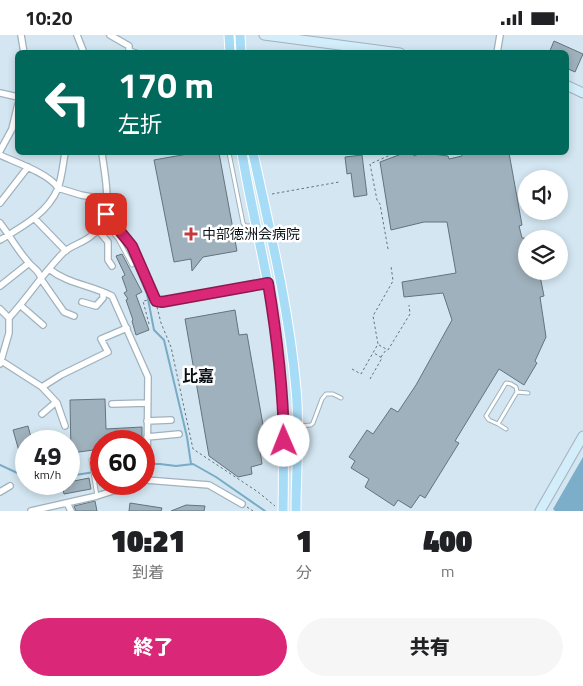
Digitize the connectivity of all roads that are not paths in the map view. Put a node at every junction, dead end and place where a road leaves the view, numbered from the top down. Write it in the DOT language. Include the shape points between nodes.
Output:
graph roads {
  1 [pos="20,35"];
  2 [pos="77,35"];
  3 [pos="110,35"];
  4 [pos="229,35"];
  5 [pos="240,35"];
  6 [pos="264,35"];
  7 [pos="500,35"];
  8 [pos="326,39"];
  9 [pos="23,50"];
  10 [pos="83,50"];
  11 [pos="130,50"];
  12 [pos="230,50"];
  13 [pos="240,50"];
  14 [pos="384,50"];
  15 [pos="498,50"];
  16 [pos="569,86"];
  17 [pos="0,93"];
  18 [pos="583,93"];
  19 [pos="15,96"];
  20 [pos="15,116"];
  21 [pos="0,151"];
  22 [pos="0,155"];
  23 [pos="65,155"];
  24 [pos="102,155"];
  25 [pos="229,155"];
  26 [pos="242,155"];
  27 [pos="253,155"];
  28 [pos="28,167"];
  29 [pos="58,188"];
  30 [pos="108,200"];
  31 [pos="0,203"];
  32 [pos="104,217"];
  33 [pos="35,219"];
  34 [pos="0,223"];
  35 [pos="256,226"];
  36 [pos="98,230"];
  37 [pos="8,236"];
  38 [pos="0,240"];
  39 [pos="66,251"];
  40 [pos="29,263"];
  41 [pos="132,265"];
  42 [pos="112,266"];
  43 [pos="49,269"];
  44 [pos="42,279"];
  45 [pos="268,283"];
  46 [pos="0,286"];
  47 [pos="103,292"];
  48 [pos="82,302"];
  49 [pos="20,305"];
  50 [pos="0,309"];
  51 [pos="74,316"];
  52 [pos="9,318"];
  53 [pos="43,325"];
  54 [pos="126,327"];
  55 [pos="0,362"];
  56 [pos="42,387"];
  57 [pos="517,392"];
  58 [pos="528,393"];
  59 [pos="341,398"];
  60 [pos="56,402"];
  61 [pos="147,403"];
  62 [pos="112,404"];
  63 [pos="42,414"];
  64 [pos="171,419"];
  65 [pos="147,421"];
  66 [pos="498,424"];
  67 [pos="65,426"];
  68 [pos="298,426"];
  69 [pos="506,429"];
  70 [pos="147,430"];
  71 [pos="179,434"];
  72 [pos="583,435"];
  73 [pos="155,436"];
  74 [pos="155,482"];
  75 [pos="10,487"];
  76 [pos="0,492"];
  77 [pos="100,495"];
  78 [pos="97,496"];
  79 [pos="67,503"];
  80 [pos="242,505"];
  81 [pos="38,510"];
  82 [pos="31,511"];
  83 [pos="71,511"];
  84 [pos="283,511"];
  85 [pos="296,511"];
  86 [pos="540,511"];
  1 -- 9 [label="street"];
  2 -- 10 [label="street"];
  3 -- 11 [label="street" via="129,46"];
  4 -- 12 [label="main road"];
  5 -- 13 [label="main road"];
  6 -- 8 [label="street"];
  7 -- 15 [label="street"];
  8 -- 14 [label="street"];
  16 -- 18 [label="street"];
  17 -- 19 [label="street"];
  20 -- 21 [label="street"];
  22 -- 28 [label="street"];
  23 -- 29 [label="street"];
  24 -- 30 [label="street"];
  25 -- 35 [label="lane" via="243,223"];
  26 -- 35 [label="main road"];
  27 -- 68 [label="main road" via="285,303"];
  28 -- 29 [label="street"];
  28 -- 31 [label="street"];
  29 -- 30 [label="street"];
  29 -- 33 [label="street"];
  30 -- 32 [label="street"];
  32 -- 36 [label="street"];
  32 -- 41 [label="lane"];
  32 -- 45 [label="street" via="132,246 156,301"];
  33 -- 37 [label="street"];
  33 -- 39 [label="street"];
  34 -- 37 [label="street"];
  35 -- 45 [label="main road"];
  36 -- 39 [label="street"];
  36 -- 42 [label="street" via="108,243 108,260"];
  37 -- 38 [label="street"];
  37 -- 40 [label="street"];
  39 -- 43 [label="street"];
  40 -- 44 [label="street"];
  40 -- 46 [label="street"];
  43 -- 44 [label="street"];
  43 -- 47 [label="street" via="66,281"];
  44 -- 49 [label="street"];
  44 -- 51 [label="street" via="64,312"];
  45 -- 84 [label="main road" via="283,409"];
  47 -- 48 [label="street" via="96,306"];
  47 -- 54 [label="street" via="112,296"];
  49 -- 52 [label="street"];
  49 -- 53 [label="street"];
  50 -- 52 [label="street"];
  52 -- 55 [label="street" via="9,333"];
  54 -- 56 [label="street" via="101,339 108,352"];
  54 -- 61 [label="street" via="148,377"];
  55 -- 56 [label="street"];
  56 -- 60 [label="street"];
  57 -- 58 [label="lane"];
  57 -- 66 [label="lane"];
  57 -- 66 [label="lane" via="516,387 506,383 487,413 489,420"];
  59 -- 68 [label="lane" via="326,394 313,423"];
  60 -- 63 [label="street"];
  60 -- 67 [label="street"];
  61 -- 62 [label="street"];
  61 -- 65 [label="street"];
  64 -- 65 [label="street"];
  65 -- 70 [label="street"];
  66 -- 69 [label="lane"];
  68 -- 85 [label="main road"];
  71 -- 73 [label="street"];
  72 -- 86 [label="street"];
  74 -- 80 [label="street" via="210,485"];
  75 -- 76 [label="street"];
  77 -- 78 [label="street"];
  78 -- 79 [label="street"];
  79 -- 81 [label="street"];
  79 -- 83 [label="street"];
  81 -- 82 [label="street"];
}
